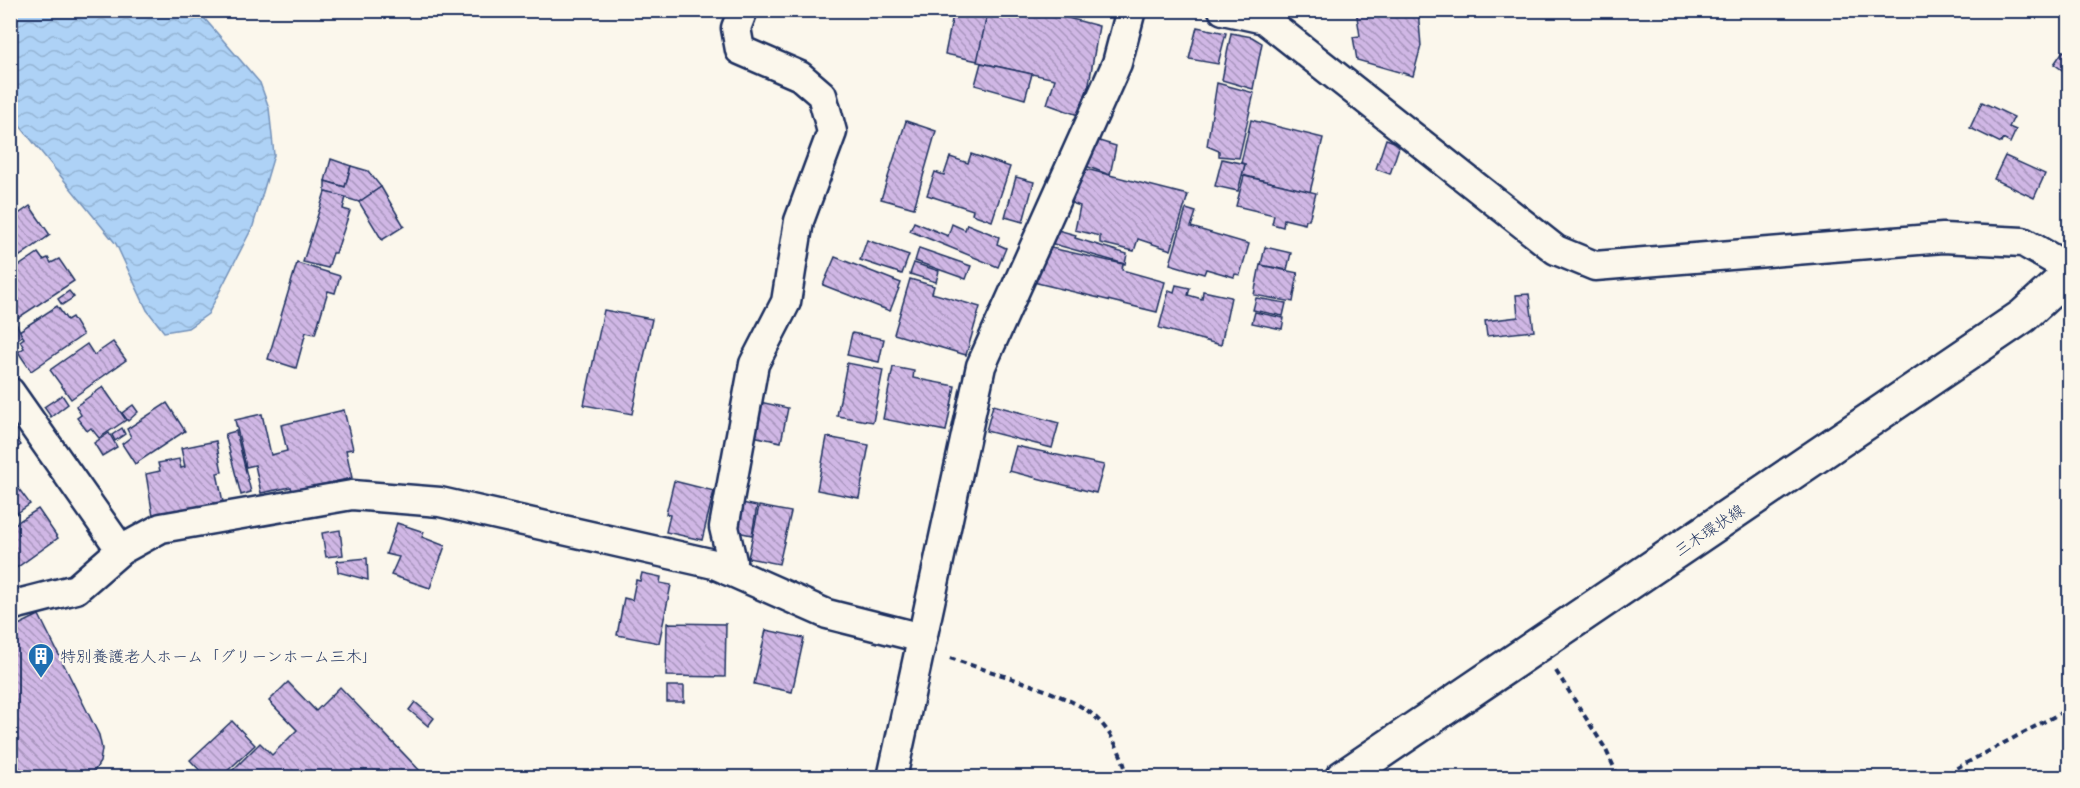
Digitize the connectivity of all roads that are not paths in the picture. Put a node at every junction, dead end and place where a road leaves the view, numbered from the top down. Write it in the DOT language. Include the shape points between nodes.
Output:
graph roads {
  1 [pos="743,10"];
  2 [pos="1131,10"];
  3 [pos="1223,10"];
  4 [pos="2070,271"];
  5 [pos="10,392"];
  6 [pos="121,550"];
  7 [pos="729,571"];
  8 [pos="10,606"];
  9 [pos="921,643"];
  10 [pos="892,777"];
  11 [pos="1342,777"];
  1 -- 7 [label="street" via="736,28 740,50 800,76 822,94 832,132 800,221 786,302 754,364 724,527 732,561"];
  2 -- 9 [label="street" via="1117,63 981,366"];
  3 -- 4 [label="street" via="1264,19 1556,250 1595,266 1943,238 2023,242"];
  4 -- 11 [label="main road, 三木環状線" via="2024,316"];
  5 -- 6 [label="street"];
  6 -- 7 [label="street" via="161,528 351,495 440,502 714,564"];
  6 -- 8 [label="street" via="76,589"];
  7 -- 9 [label="street" via="827,614"];
  9 -- 10 [label="street"];
}
